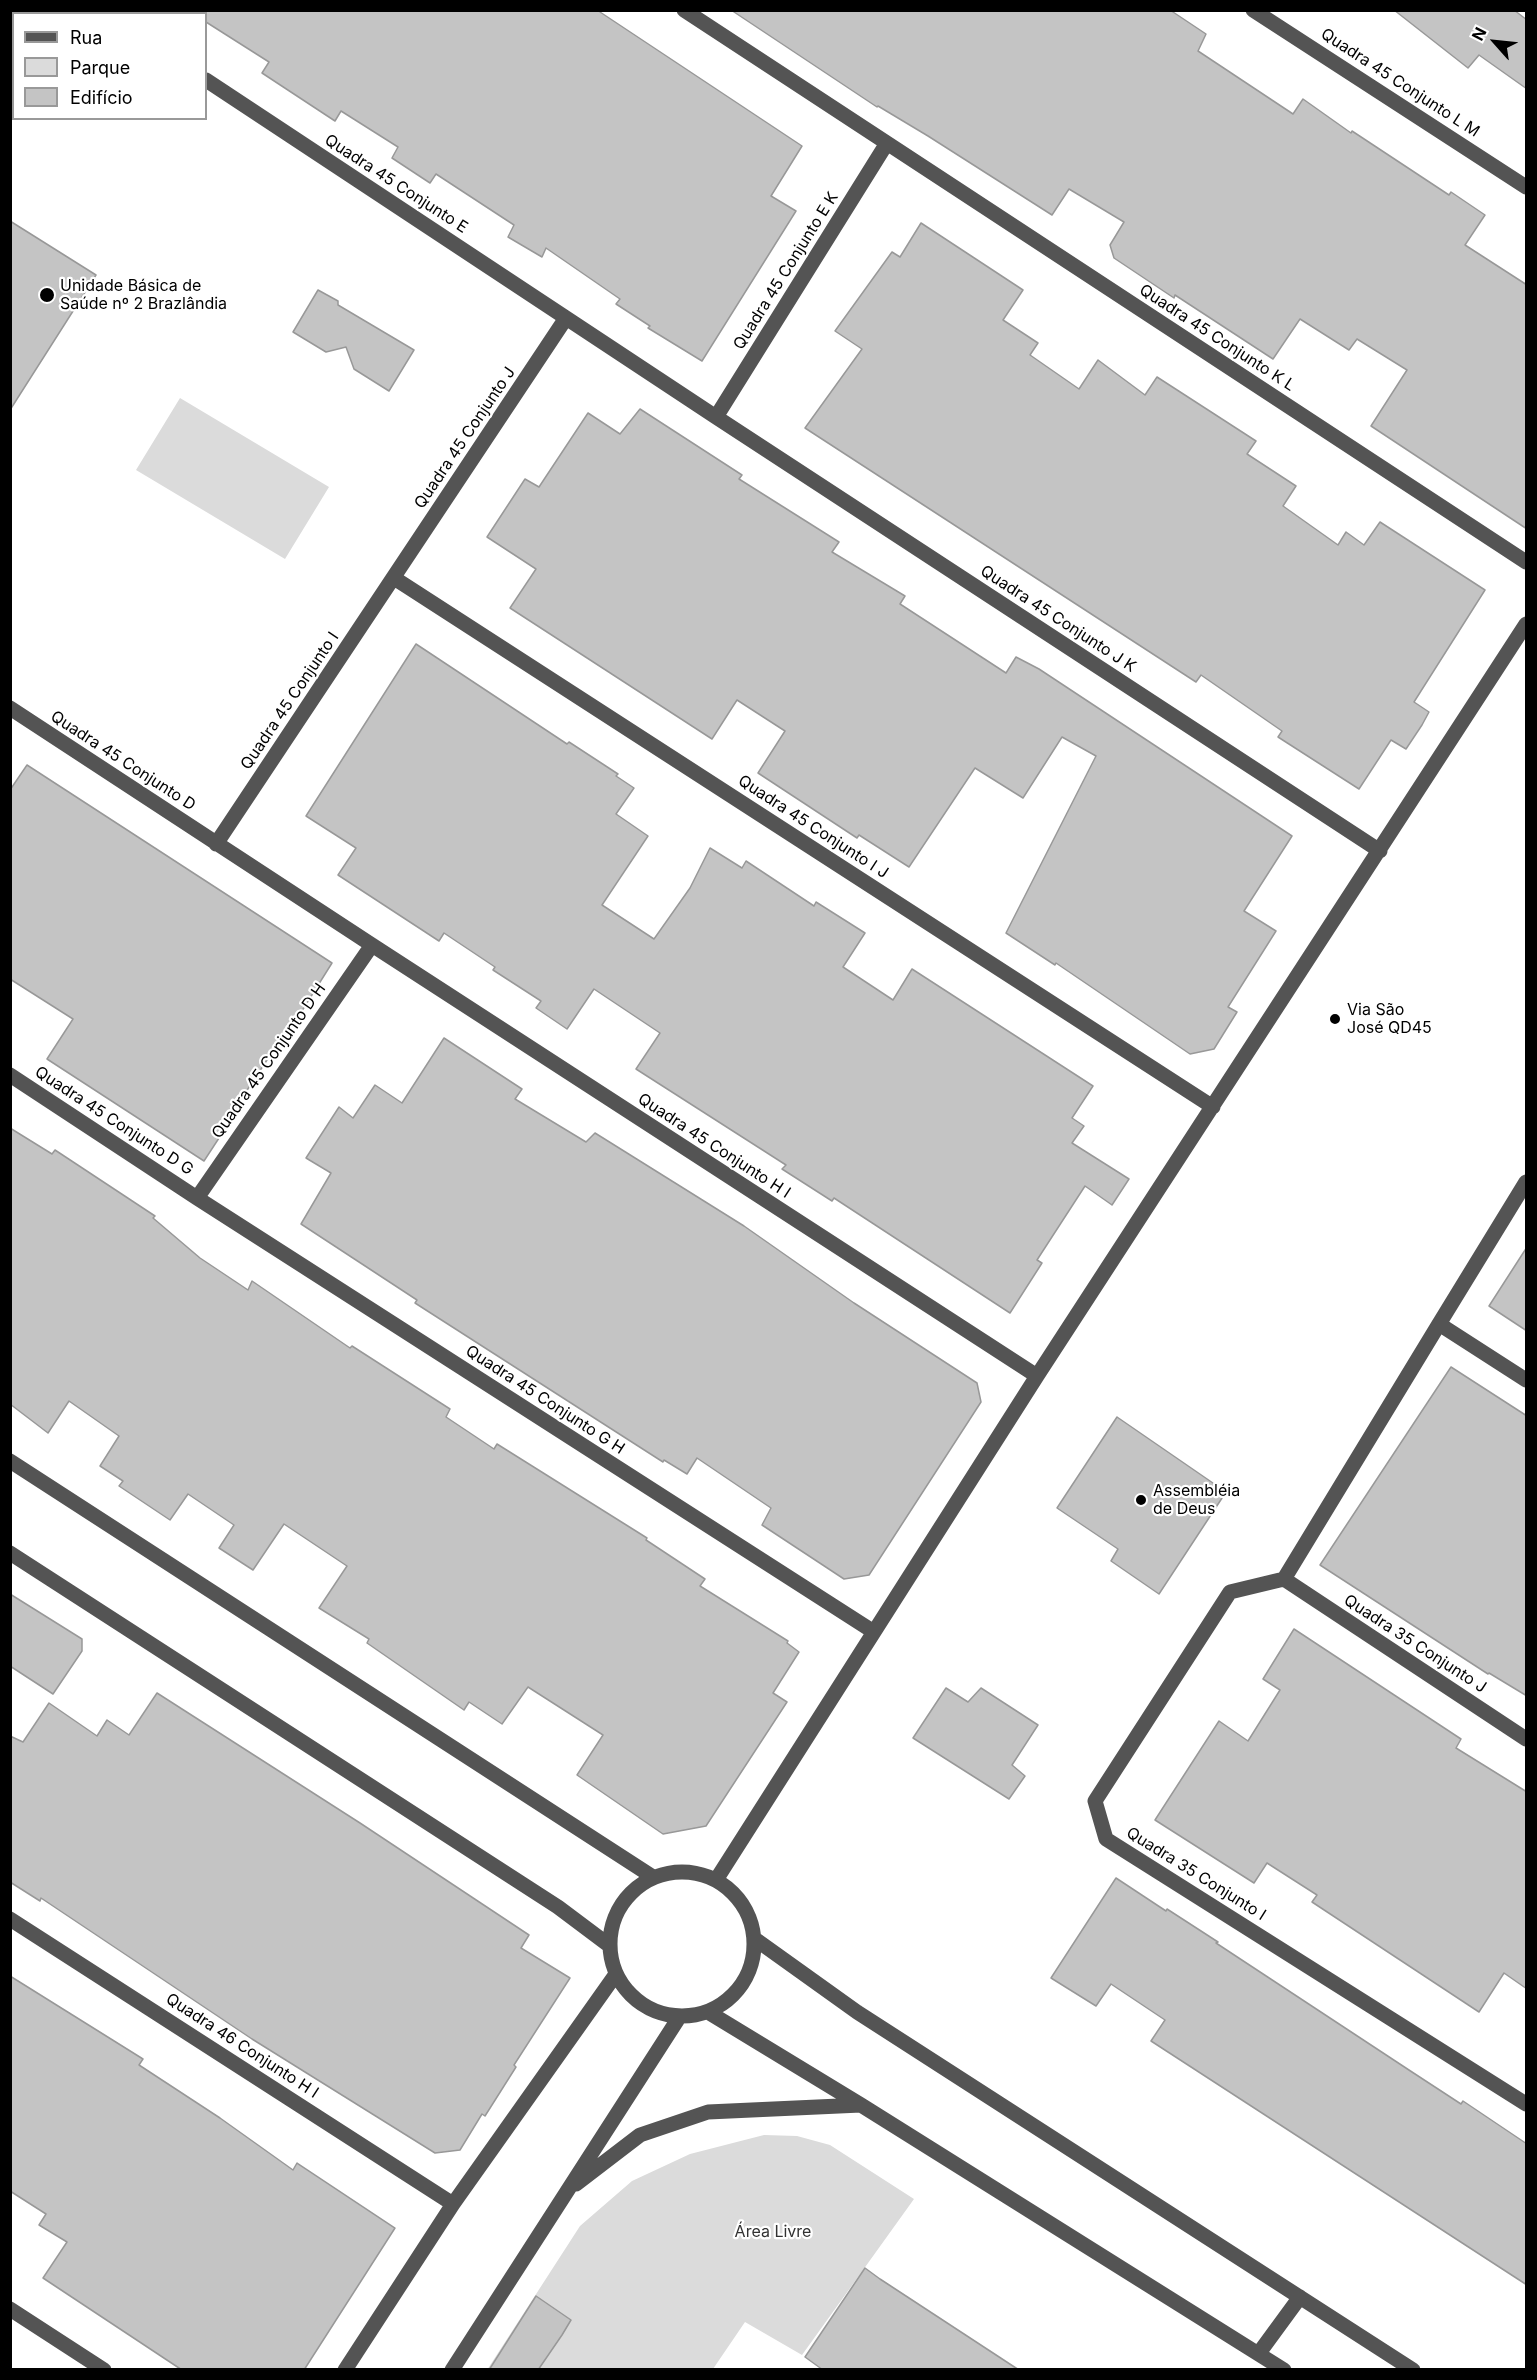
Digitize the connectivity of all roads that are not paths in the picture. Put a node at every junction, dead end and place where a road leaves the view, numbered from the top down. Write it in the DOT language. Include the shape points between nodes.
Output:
graph roads {
  1 [pos="684,10"];
  2 [pos="1253,10"];
  3 [pos="207,81"];
  4 [pos="887,143"];
  5 [pos="1527,187"];
  6 [pos="566,318"];
  7 [pos="716,417"];
  8 [pos="1527,562"];
  9 [pos="394,578"];
  10 [pos="1527,624"];
  11 [pos="10,708"];
  12 [pos="216,844"];
  13 [pos="1380,851"];
  14 [pos="372,945"];
  15 [pos="10,1075"];
  16 [pos="1213,1107"];
  17 [pos="1527,1182"];
  18 [pos="197,1198"];
  19 [pos="1439,1324"];
  20 [pos="1037,1377"];
  21 [pos="1527,1380"];
  22 [pos="10,1461"];
  23 [pos="10,1553"];
  24 [pos="1284,1579"];
  25 [pos="874,1632"];
  26 [pos="1527,1739"];
  27 [pos="653,1877"];
  28 [pos="716,1880"];
  29 [pos="10,1919"];
  30 [pos="755,1939"];
  31 [pos="610,1946"];
  32 [pos="616,1974"];
  33 [pos="708,2012"];
  34 [pos="680,2016"];
  35 [pos="1527,2104"];
  36 [pos="861,2105"];
  37 [pos="566,2191"];
  38 [pos="453,2204"];
  39 [pos="1300,2297"];
  40 [pos="10,2309"];
  41 [pos="1258,2353"];
  42 [pos="104,2370"];
  43 [pos="345,2370"];
  44 [pos="452,2370"];
  45 [pos="1284,2370"];
  46 [pos="1413,2370"];
  1 -- 4 [label="street, Quadra 45 Conjunto K L"];
  2 -- 5 [label="street, Quadra 45 Conjunto L M"];
  3 -- 6 [label="street, Quadra 45 Conjunto E"];
  4 -- 7 [label="street, Quadra 45 Conjunto E K"];
  4 -- 8 [label="street, Quadra 45 Conjunto K L"];
  6 -- 7 [label="street, Quadra 45 Conjunto E"];
  6 -- 9 [label="street, Quadra 45 Conjunto J"];
  7 -- 13 [label="street, Quadra 45 Conjunto J K"];
  9 -- 12 [label="street, Quadra 45 Conjunto I"];
  9 -- 16 [label="street, Quadra 45 Conjunto I J"];
  10 -- 13 [label="street"];
  11 -- 12 [label="street, Quadra 45 Conjunto D"];
  12 -- 14 [label="street, Quadra 45 Conjunto D"];
  13 -- 16 [label="street"];
  14 -- 18 [label="street, Quadra 45 Conjunto D H"];
  14 -- 20 [label="street, Quadra 45 Conjunto H I"];
  15 -- 18 [label="street, Quadra 45 Conjunto D G"];
  16 -- 20 [label="street"];
  17 -- 19 [label="street"];
  18 -- 25 [label="street, Quadra 45 Conjunto G H"];
  19 -- 21 [label="street"];
  19 -- 24 [label="street"];
  20 -- 25 [label="street"];
  22 -- 27 [label="street"];
  23 -- 31 [label="street" via="558,1907"];
  24 -- 26 [label="street, Quadra 35 Conjunto J"];
  24 -- 35 [label="street, Quadra 35 Conjunto I" via="1230,1592 1095,1801 1106,1839"];
  25 -- 28 [label="street"];
  27 -- 28 [label="street" via="696,1872"];
  27 -- 31 [label="street" via="635,1889 622,1905 613,1925"];
  28 -- 30 [label="street" via="736,1894 749,1915"];
  29 -- 38 [label="street, Quadra 46 Conjunto H I"];
  30 -- 33 [label="street" via="752,1962 743,1983"];
  30 -- 39 [label="street" via="857,2012"];
  31 -- 32 [label="street"];
  32 -- 34 [label="street" via="643,2004"];
  32 -- 38 [label="street"];
  33 -- 34 [label="street"];
  33 -- 36 [label="street"];
  34 -- 37 [label="street"];
  36 -- 37 [label="street" via="708,2112 640,2135"];
  36 -- 41 [label="street"];
  37 -- 44 [label="street"];
  38 -- 43 [label="street"];
  39 -- 41 [label="street"];
  39 -- 46 [label="street"];
  40 -- 42 [label="street"];
  41 -- 45 [label="street"];
}
